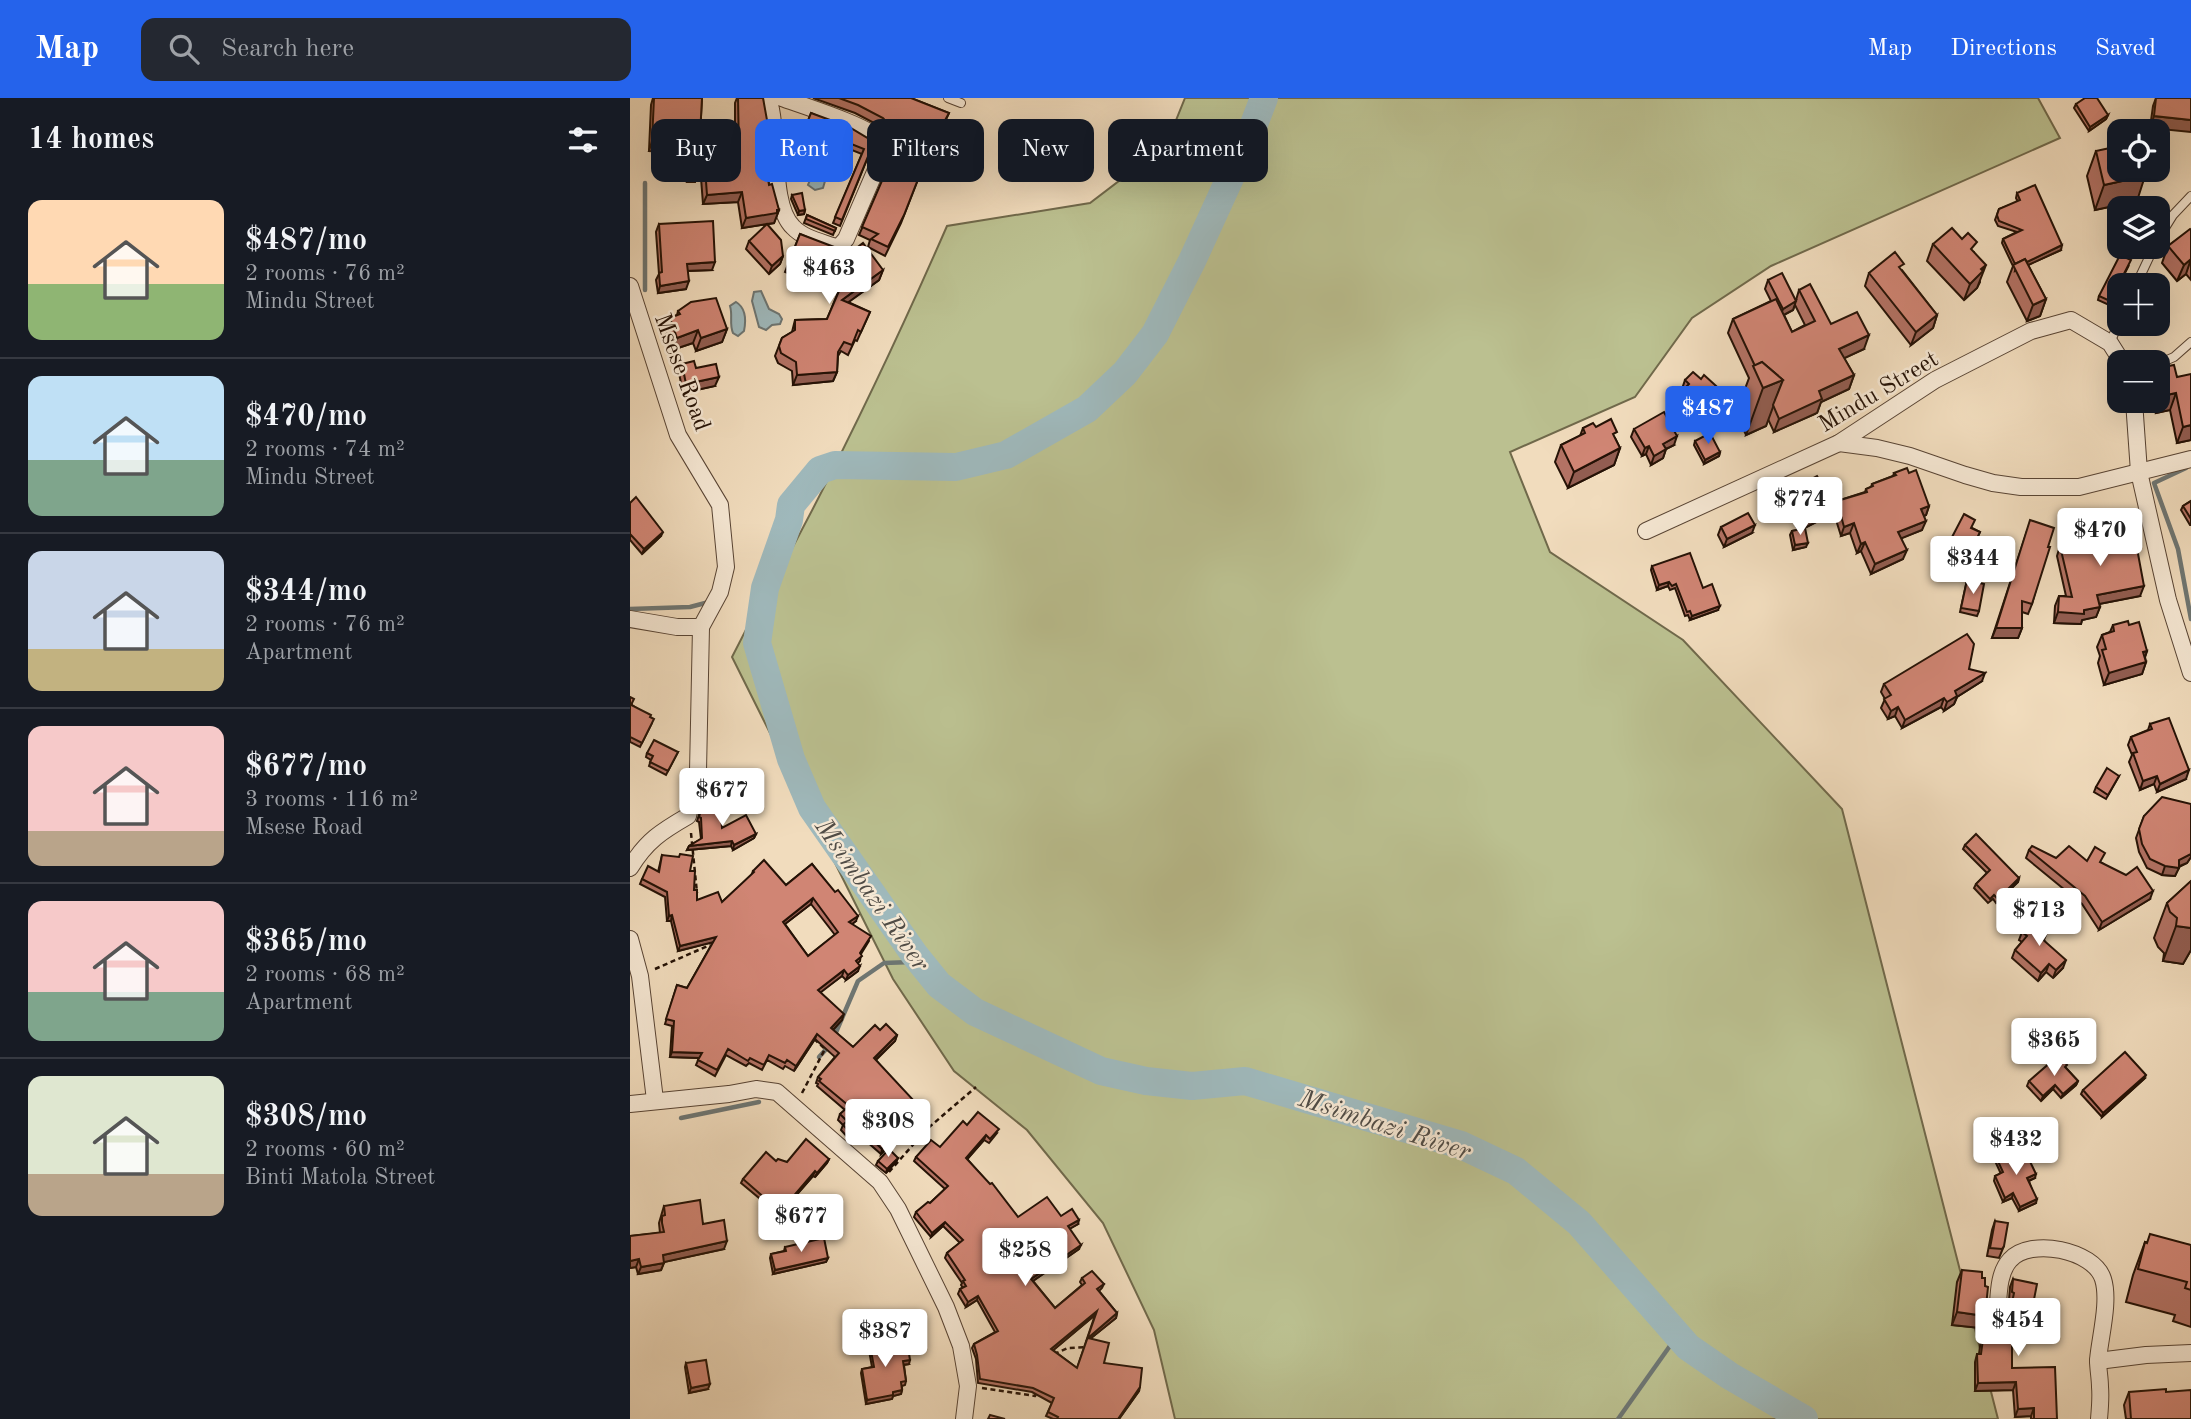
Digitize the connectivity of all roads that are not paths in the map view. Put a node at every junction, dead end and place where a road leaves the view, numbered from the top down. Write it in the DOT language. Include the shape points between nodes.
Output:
graph roads {
  1 [pos="768,98"];
  2 [pos="782,98"];
  3 [pos="948,98"];
  4 [pos="961,103"];
  5 [pos="2191,196"];
  6 [pos="2170,218"];
  7 [pos="630,286"];
  8 [pos="2113,336"];
  9 [pos="2191,342"];
  10 [pos="2110,343"];
  11 [pos="2114,350"];
  12 [pos="2170,359"];
  13 [pos="2135,413"];
  14 [pos="1839,443"];
  15 [pos="2191,459"];
  16 [pos="2139,472"];
  17 [pos="1646,531"];
  18 [pos="630,620"];
  19 [pos="701,627"];
  20 [pos="2191,673"];
  21 [pos="630,868"];
  22 [pos="630,939"];
  23 [pos="655,1100"];
  24 [pos="630,1104"];
  25 [pos="1997,1317"];
  26 [pos="2191,1353"];
  27 [pos="2098,1362"];
  28 [pos="964,1419"];
  29 [pos="2099,1419"];
  1 -- 2 [label="street" via="779,194 791,226 838,248 881,158 880,140 867,130"];
  3 -- 4 [label="lane"];
  5 -- 6 [label="lane"];
  7 -- 19 [label="street, Msese Road" via="678,435 720,505 726,567 720,592"];
  8 -- 10 [label="lane"];
  9 -- 12 [label="lane"];
  10 -- 11 [label="street, Mindu Street"];
  10 -- 14 [label="street, Mindu Street" via="2071,320 2031,331 1935,380"];
  13 -- 16 [label="street"];
  14 -- 16 [label="street" via="1910,456 1993,483 2021,487 2079,487"];
  14 -- 17 [label="street, Mindu Street"];
  15 -- 16 [label="street"];
  16 -- 20 [label="street" via="2168,600"];
  18 -- 19 [label="street"];
  19 -- 21 [label="street, Msese Road" via="698,771 688,816 640,850"];
  22 -- 23 [label="street" via="640,976"];
  23 -- 24 [label="street"];
  23 -- 28 [label="street" via="756,1089 777,1092 880,1182 898,1209 961,1346 968,1386"];
  25 -- 27 [label="street" via="2002,1276 2010,1259 2028,1249 2045,1247 2078,1255 2095,1266 2103,1279 2104,1321"];
  26 -- 27 [label="street"];
  27 -- 29 [label="street"];
}
